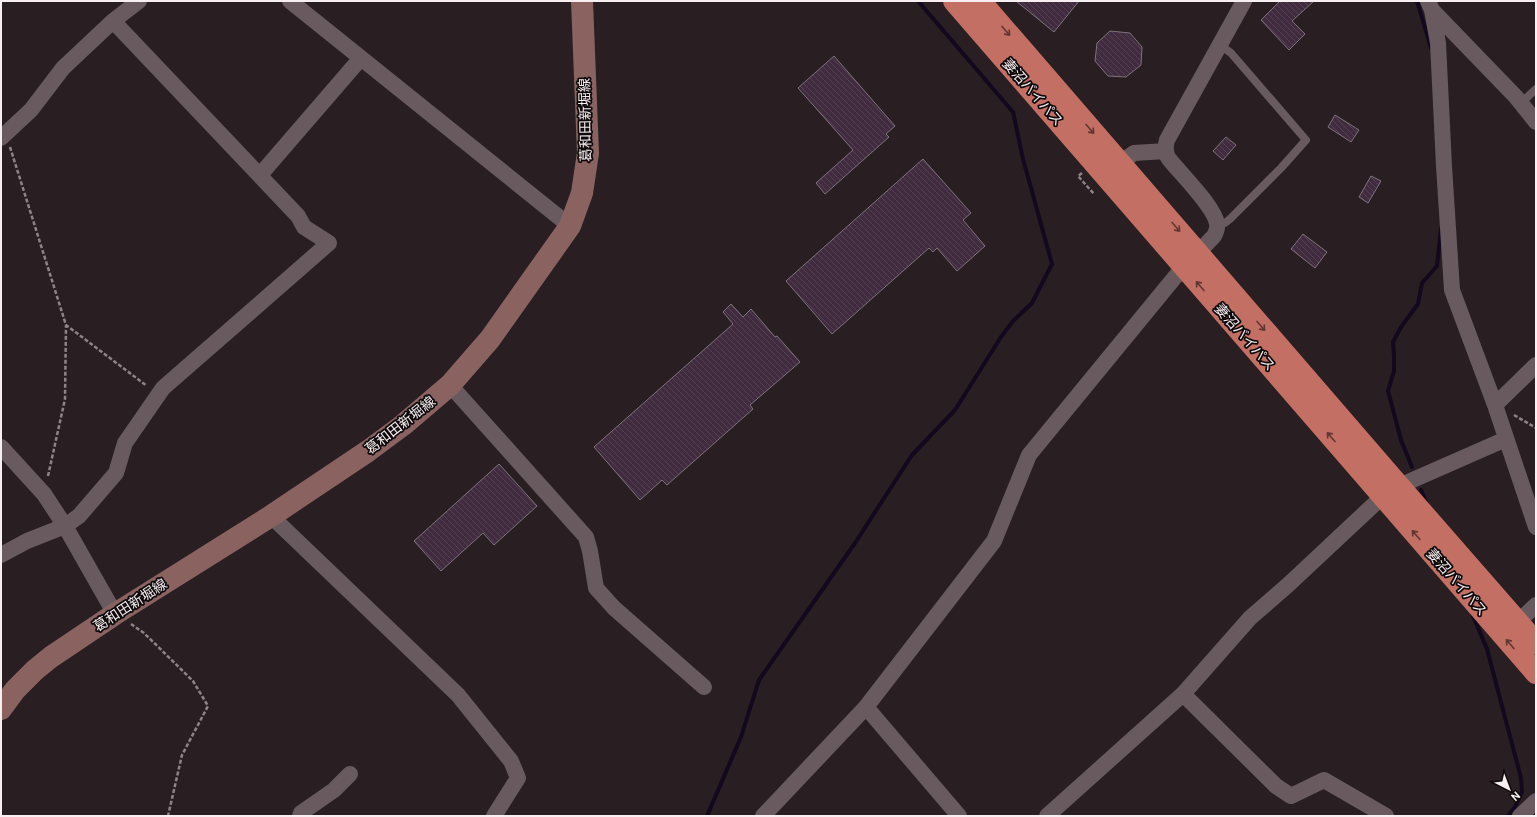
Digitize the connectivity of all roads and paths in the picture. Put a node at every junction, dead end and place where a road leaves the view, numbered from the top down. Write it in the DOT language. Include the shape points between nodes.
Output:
graph roads {
  1 [pos="139,1"];
  2 [pos="290,1"];
  3 [pos="582,1"];
  4 [pos="954,1"];
  5 [pos="980,1"];
  6 [pos="1244,1"];
  7 [pos="1430,5"];
  8 [pos="113,21"];
  9 [pos="1220,45"];
  10 [pos="361,58"];
  11 [pos="1536,89"];
  12 [pos="1521,103"];
  13 [pos="1536,122"];
  14 [pos="3,136"];
  15 [pos="1166,151"];
  16 [pos="1120,164"];
  17 [pos="260,175"];
  18 [pos="1078,176"];
  19 [pos="1094,194"];
  20 [pos="1217,224"];
  21 [pos="570,226"];
  22 [pos="1191,260"];
  23 [pos="66,325"];
  24 [pos="1536,365"];
  25 [pos="450,384"];
  26 [pos="158,395"];
  27 [pos="1495,405"];
  28 [pos="1506,439"];
  29 [pos="1,447"];
  30 [pos="1391,491"];
  31 [pos="44,494"];
  32 [pos="271,516"];
  33 [pos="65,526"];
  34 [pos="1536,527"];
  35 [pos="1,555"];
  36 [pos="1536,605"];
  37 [pos="115,614"];
  38 [pos="1518,622"];
  39 [pos="1536,643"];
  40 [pos="1536,673"];
  41 [pos="704,687"];
  42 [pos="1183,694"];
  43 [pos="866,707"];
  44 [pos="1,709"];
  45 [pos="350,774"];
  46 [pos="1536,801"];
  47 [pos="168,816"];
  48 [pos="300,816"];
  49 [pos="494,816"];
  50 [pos="763,816"];
  51 [pos="959,816"];
  52 [pos="1047,816"];
  53 [pos="1386,816"];
  54 [pos="1520,816"];
  1 -- 8 [label="street"];
  2 -- 10 [label="street"];
  3 -- 21 [label="main road, 葛和田新堀線" via="588,153 582,192"];
  4 -- 22 [label="highway, 妻沼バイパス"];
  5 -- 16 [label="highway, 妻沼バイパス, one-way"];
  6 -- 9 [label="street"];
  7 -- 12 [label="street"];
  7 -- 27 [label="street" via="1438,43 1452,290"];
  8 -- 14 [label="street" via="62,68 31,110"];
  8 -- 17 [label="street"];
  9 -- 15 [label="street" via="1167,140"];
  9 -- 20 [label="lane" via="1231,53 1306,140 1230,219"];
  10 -- 17 [label="street"];
  10 -- 21 [label="street"];
  11 -- 12 [label="lane"];
  12 -- 13 [label="street"];
  14 -- 23 [label="path"];
  15 -- 16 [label="street" via="1134,153"];
  15 -- 20 [label="street" via="1169,159 1198,192"];
  16 -- 22 [label="highway, 妻沼バイパス, one-way"];
  17 -- 26 [label="street" via="298,216 304,227 329,243"];
  18 -- 19 [label="path"];
  20 -- 22 [label="street" via="1214,236"];
  21 -- 25 [label="main road, 葛和田新堀線" via="490,339"];
  22 -- 30 [label="highway, 妻沼バイパス"];
  22 -- 43 [label="street" via="1030,455 994,542"];
  23 -- 26 [label="path"];
  23 -- 31 [label="path" via="66,399"];
  24 -- 27 [label="street"];
  25 -- 32 [label="main road, 葛和田新堀線" via="403,425 368,451"];
  25 -- 41 [label="street" via="586,537 596,588 614,608"];
  26 -- 33 [label="street" via="125,443 116,473 79,516"];
  27 -- 28 [label="street"];
  28 -- 30 [label="street"];
  28 -- 34 [label="street"];
  29 -- 31 [label="street"];
  30 -- 38 [label="highway, 妻沼バイパス"];
  40 -- 30 [label="highway, 妻沼バイパス, one-way"];
  30 -- 42 [label="street" via="1250,618"];
  31 -- 33 [label="street"];
  32 -- 37 [label="main road, 葛和田新堀線"];
  32 -- 49 [label="street" via="458,694 511,761 518,778"];
  33 -- 35 [label="street" via="27,540"];
  33 -- 37 [label="street"];
  36 -- 38 [label="street"];
  37 -- 44 [label="main road, 葛和田新堀線" via="35,670"];
  37 -- 47 [label="path" via="144,633 188,676 208,706 182,755"];
  38 -- 39 [label="highway, 妻沼バイパス"];
  42 -- 52 [label="street"];
  42 -- 53 [label="street" via="1276,786 1291,796 1324,780"];
  43 -- 50 [label="street"];
  43 -- 51 [label="street"];
  45 -- 48 [label="street"];
  46 -- 54 [label="street"];
}
